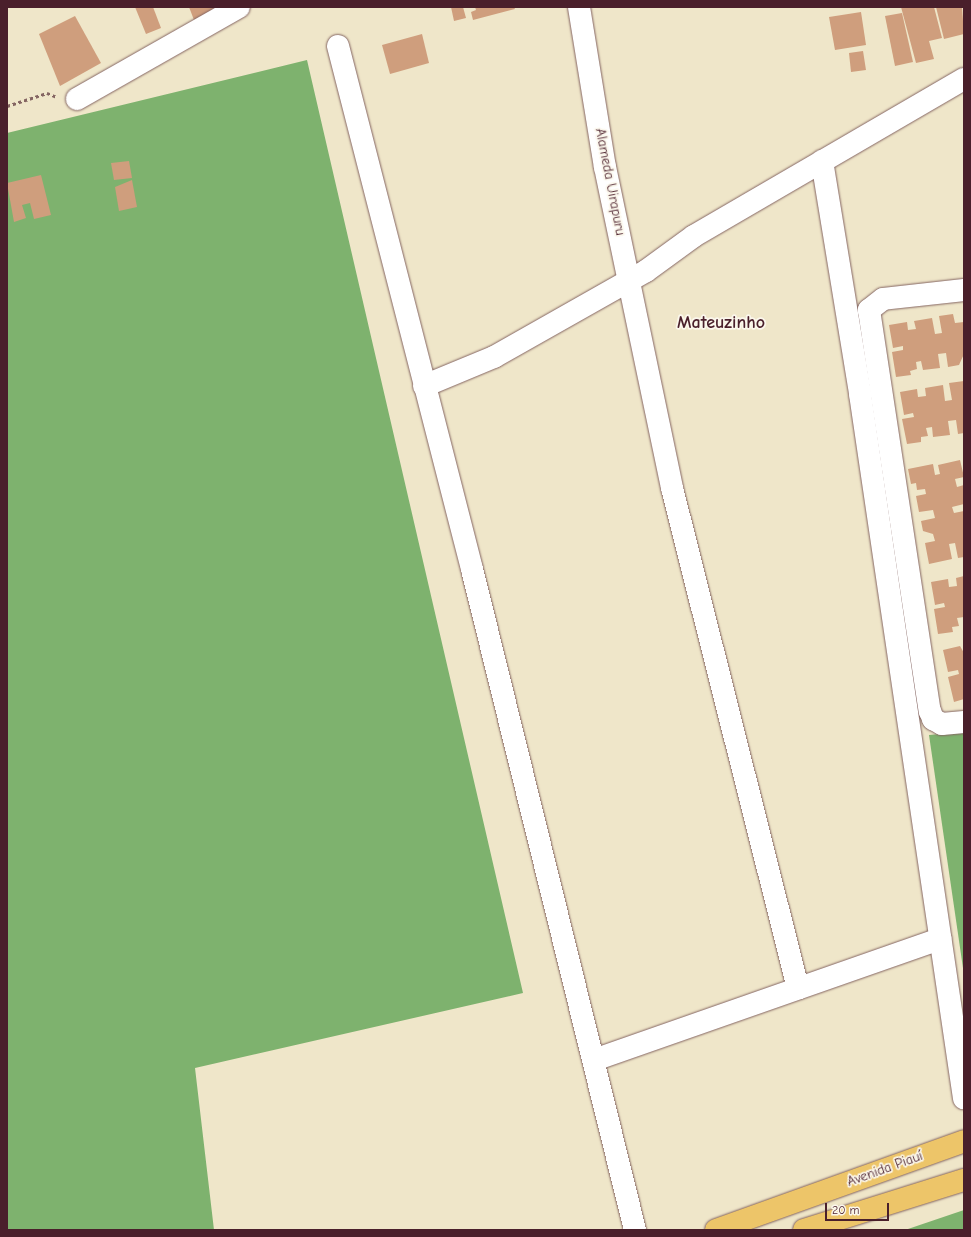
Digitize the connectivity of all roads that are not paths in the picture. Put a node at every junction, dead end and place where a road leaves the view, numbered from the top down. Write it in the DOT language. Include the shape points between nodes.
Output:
graph roads {
  1 [pos="239,7"];
  2 [pos="579,7"];
  3 [pos="338,46"];
  4 [pos="964,80"];
  5 [pos="76,100"];
  6 [pos="822,161"];
  7 [pos="628,280"];
  8 [pos="964,290"];
  9 [pos="424,386"];
  10 [pos="964,722"];
  11 [pos="940,939"];
  12 [pos="798,988"];
  13 [pos="594,1060"];
  14 [pos="964,1098"];
  15 [pos="964,1141"];
  16 [pos="964,1180"];
  17 [pos="635,1230"];
  18 [pos="716,1230"];
  19 [pos="804,1230"];
  1 -- 5 [label="street"];
  2 -- 7 [label="street, Alameda Uirapuru" via="605,168"];
  3 -- 9 [label="street"];
  4 -- 6 [label="street"];
  6 -- 7 [label="street" via="694,236"];
  6 -- 11 [label="street"];
  7 -- 9 [label="street" via="494,357"];
  7 -- 12 [label="street, Alameda Uirapuru" via="672,488"];
  8 -- 10 [label="street" via="883,299 869,310 930,711 933,719 942,724"];
  9 -- 13 [label="street"];
  11 -- 12 [label="street"];
  11 -- 14 [label="street"];
  12 -- 13 [label="street"];
  13 -- 17 [label="street"];
  15 -- 18 [label="main road, Avenida Piauí"];
  16 -- 19 [label="main road"];
}
